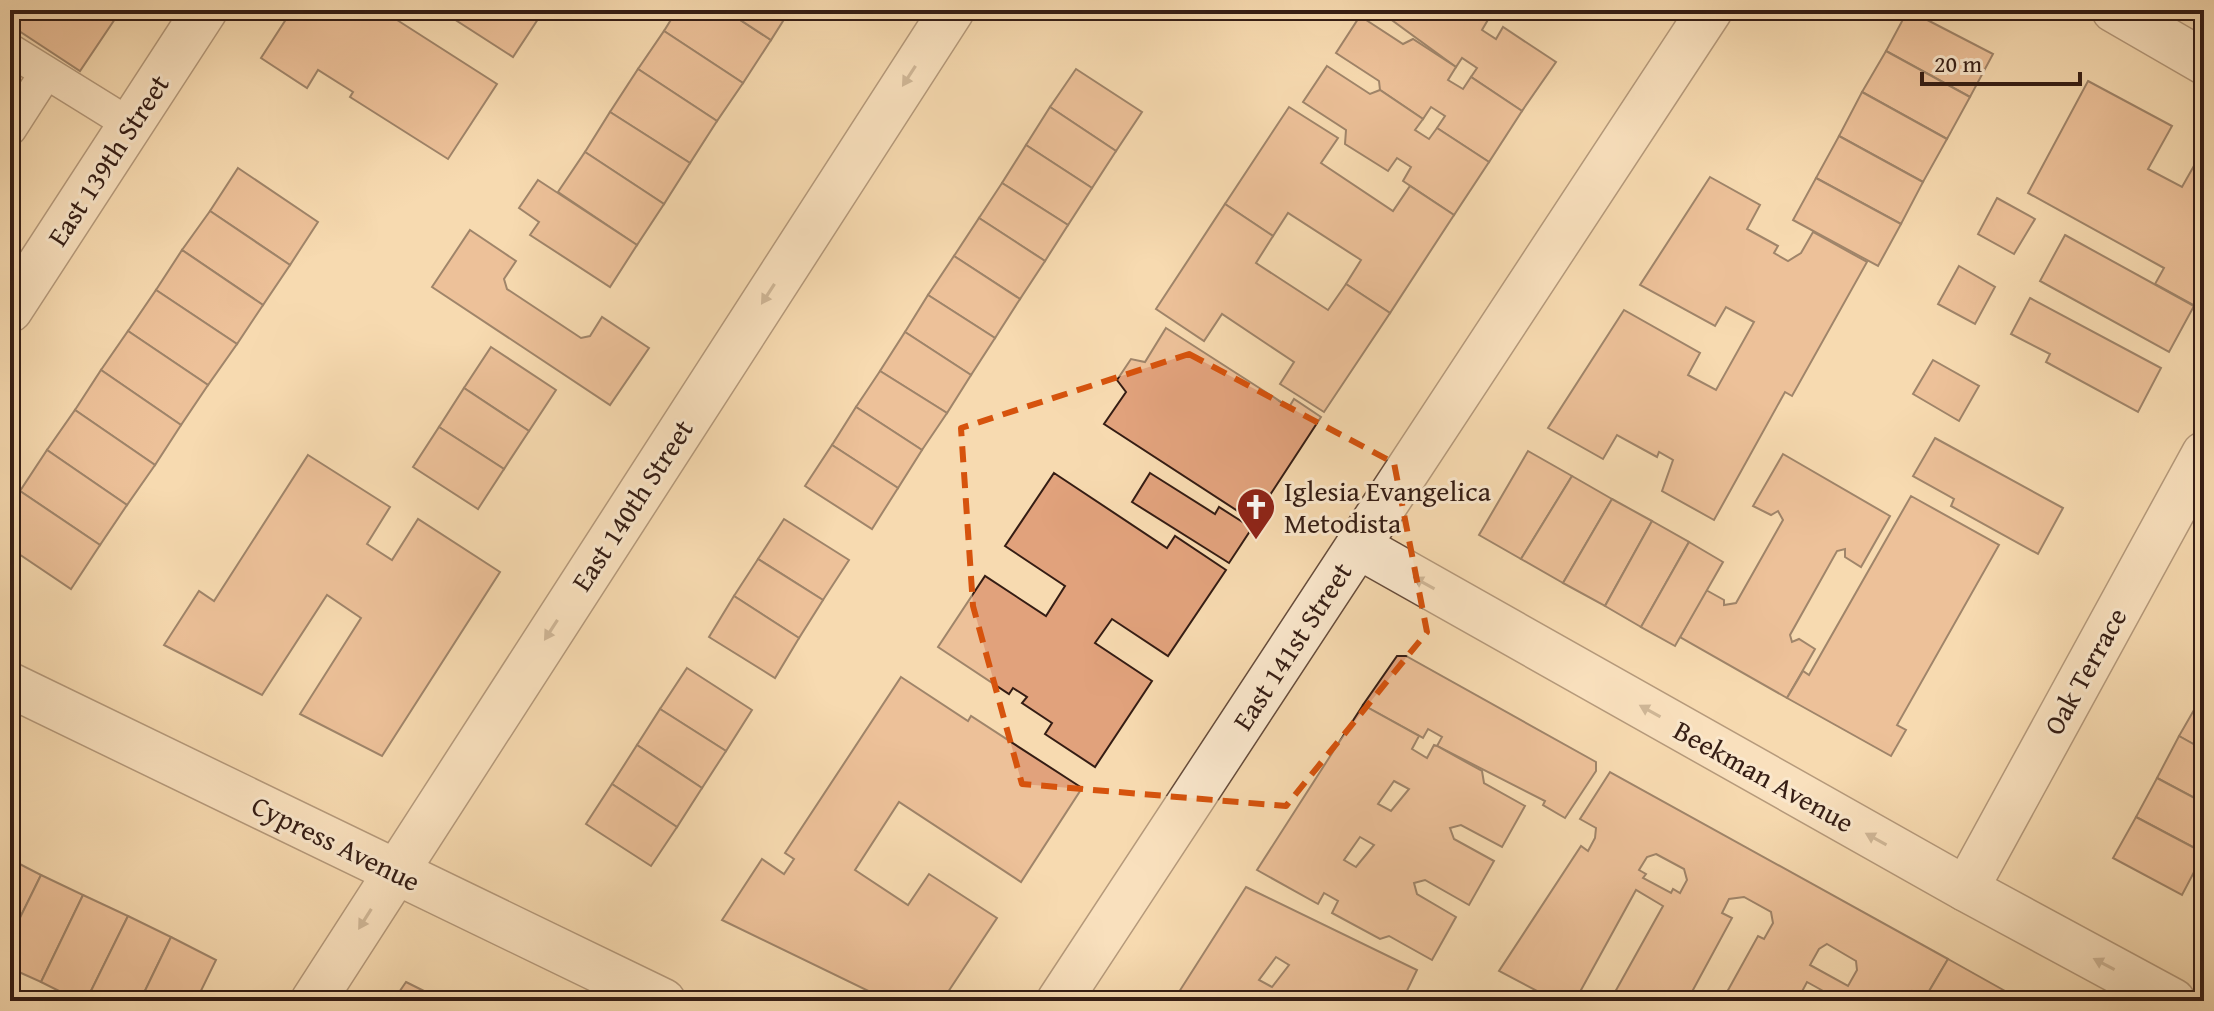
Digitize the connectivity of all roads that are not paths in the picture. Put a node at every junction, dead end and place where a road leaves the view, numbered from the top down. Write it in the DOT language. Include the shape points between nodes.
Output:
graph roads {
  1 [pos="205,10"];
  2 [pos="952,10"];
  3 [pos="1710,10"];
  4 [pos="2114,10"];
  5 [pos="10,50"];
  6 [pos="2204,62"];
  7 [pos="46,73"];
  8 [pos="131,125"];
  9 [pos="10,129"];
  10 [pos="10,310"];
  11 [pos="2204,454"];
  12 [pos="1358,546"];
  13 [pos="10,685"];
  14 [pos="395,872"];
  15 [pos="1966,889"];
  16 [pos="313,1001"];
  17 [pos="663,1001"];
  18 [pos="1059,1001"];
  19 [pos="2173,1001"];
  1 -- 8 [label="street, East 139th Street"];
  2 -- 14 [label="street, East 140th Street, one-way"];
  3 -- 12 [label="street, East 141st Street"];
  4 -- 6 [label="street"];
  5 -- 7 [label="lane"];
  7 -- 8 [label="lane"];
  7 -- 9 [label="lane"];
  8 -- 10 [label="street, East 139th Street"];
  11 -- 15 [label="street, Oak Terrace"];
  15 -- 12 [label="street, Beekman Avenue, one-way"];
  12 -- 18 [label="street, East 141st Street"];
  13 -- 14 [label="street, Cypress Avenue"];
  14 -- 16 [label="street, East 140th Street, one-way"];
  14 -- 17 [label="street, Cypress Avenue"];
  19 -- 15 [label="street, Beekman Avenue, one-way"];
}
